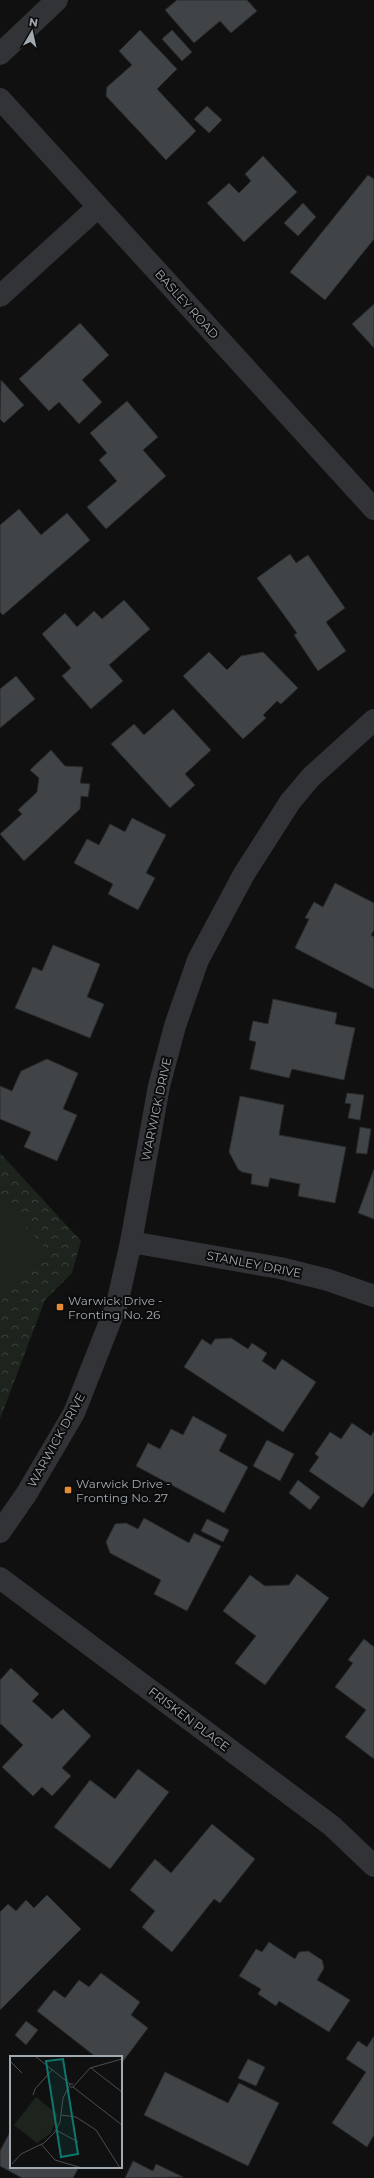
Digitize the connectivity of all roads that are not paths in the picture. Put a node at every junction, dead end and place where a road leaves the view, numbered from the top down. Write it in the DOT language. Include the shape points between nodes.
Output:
graph roads {
  1 [pos="57,0"];
  2 [pos="0,54"];
  3 [pos="0,100"];
  4 [pos="98,207"];
  5 [pos="0,296"];
  6 [pos="374,509"];
  7 [pos="374,720"];
  8 [pos="131,1242"];
  9 [pos="374,1296"];
  10 [pos="0,1532"];
  11 [pos="0,1578"];
  12 [pos="374,1866"];
  1 -- 2 [label="street"];
  3 -- 4 [label="street, BASLEY ROAD"];
  4 -- 5 [label="street"];
  4 -- 6 [label="street, BASLEY ROAD"];
  7 -- 8 [label="street, WARWICK DRIVE" via="311,777 290,802 244,874 198,960 177,1020 159,1086"];
  8 -- 9 [label="street, STANLEY DRIVE" via="280,1268 328,1280"];
  8 -- 10 [label="street, WARWICK DRIVE" via="117,1304 74,1412 27,1493"];
  11 -- 12 [label="street, FRISKEN PLACE" via="332,1826"];
}
